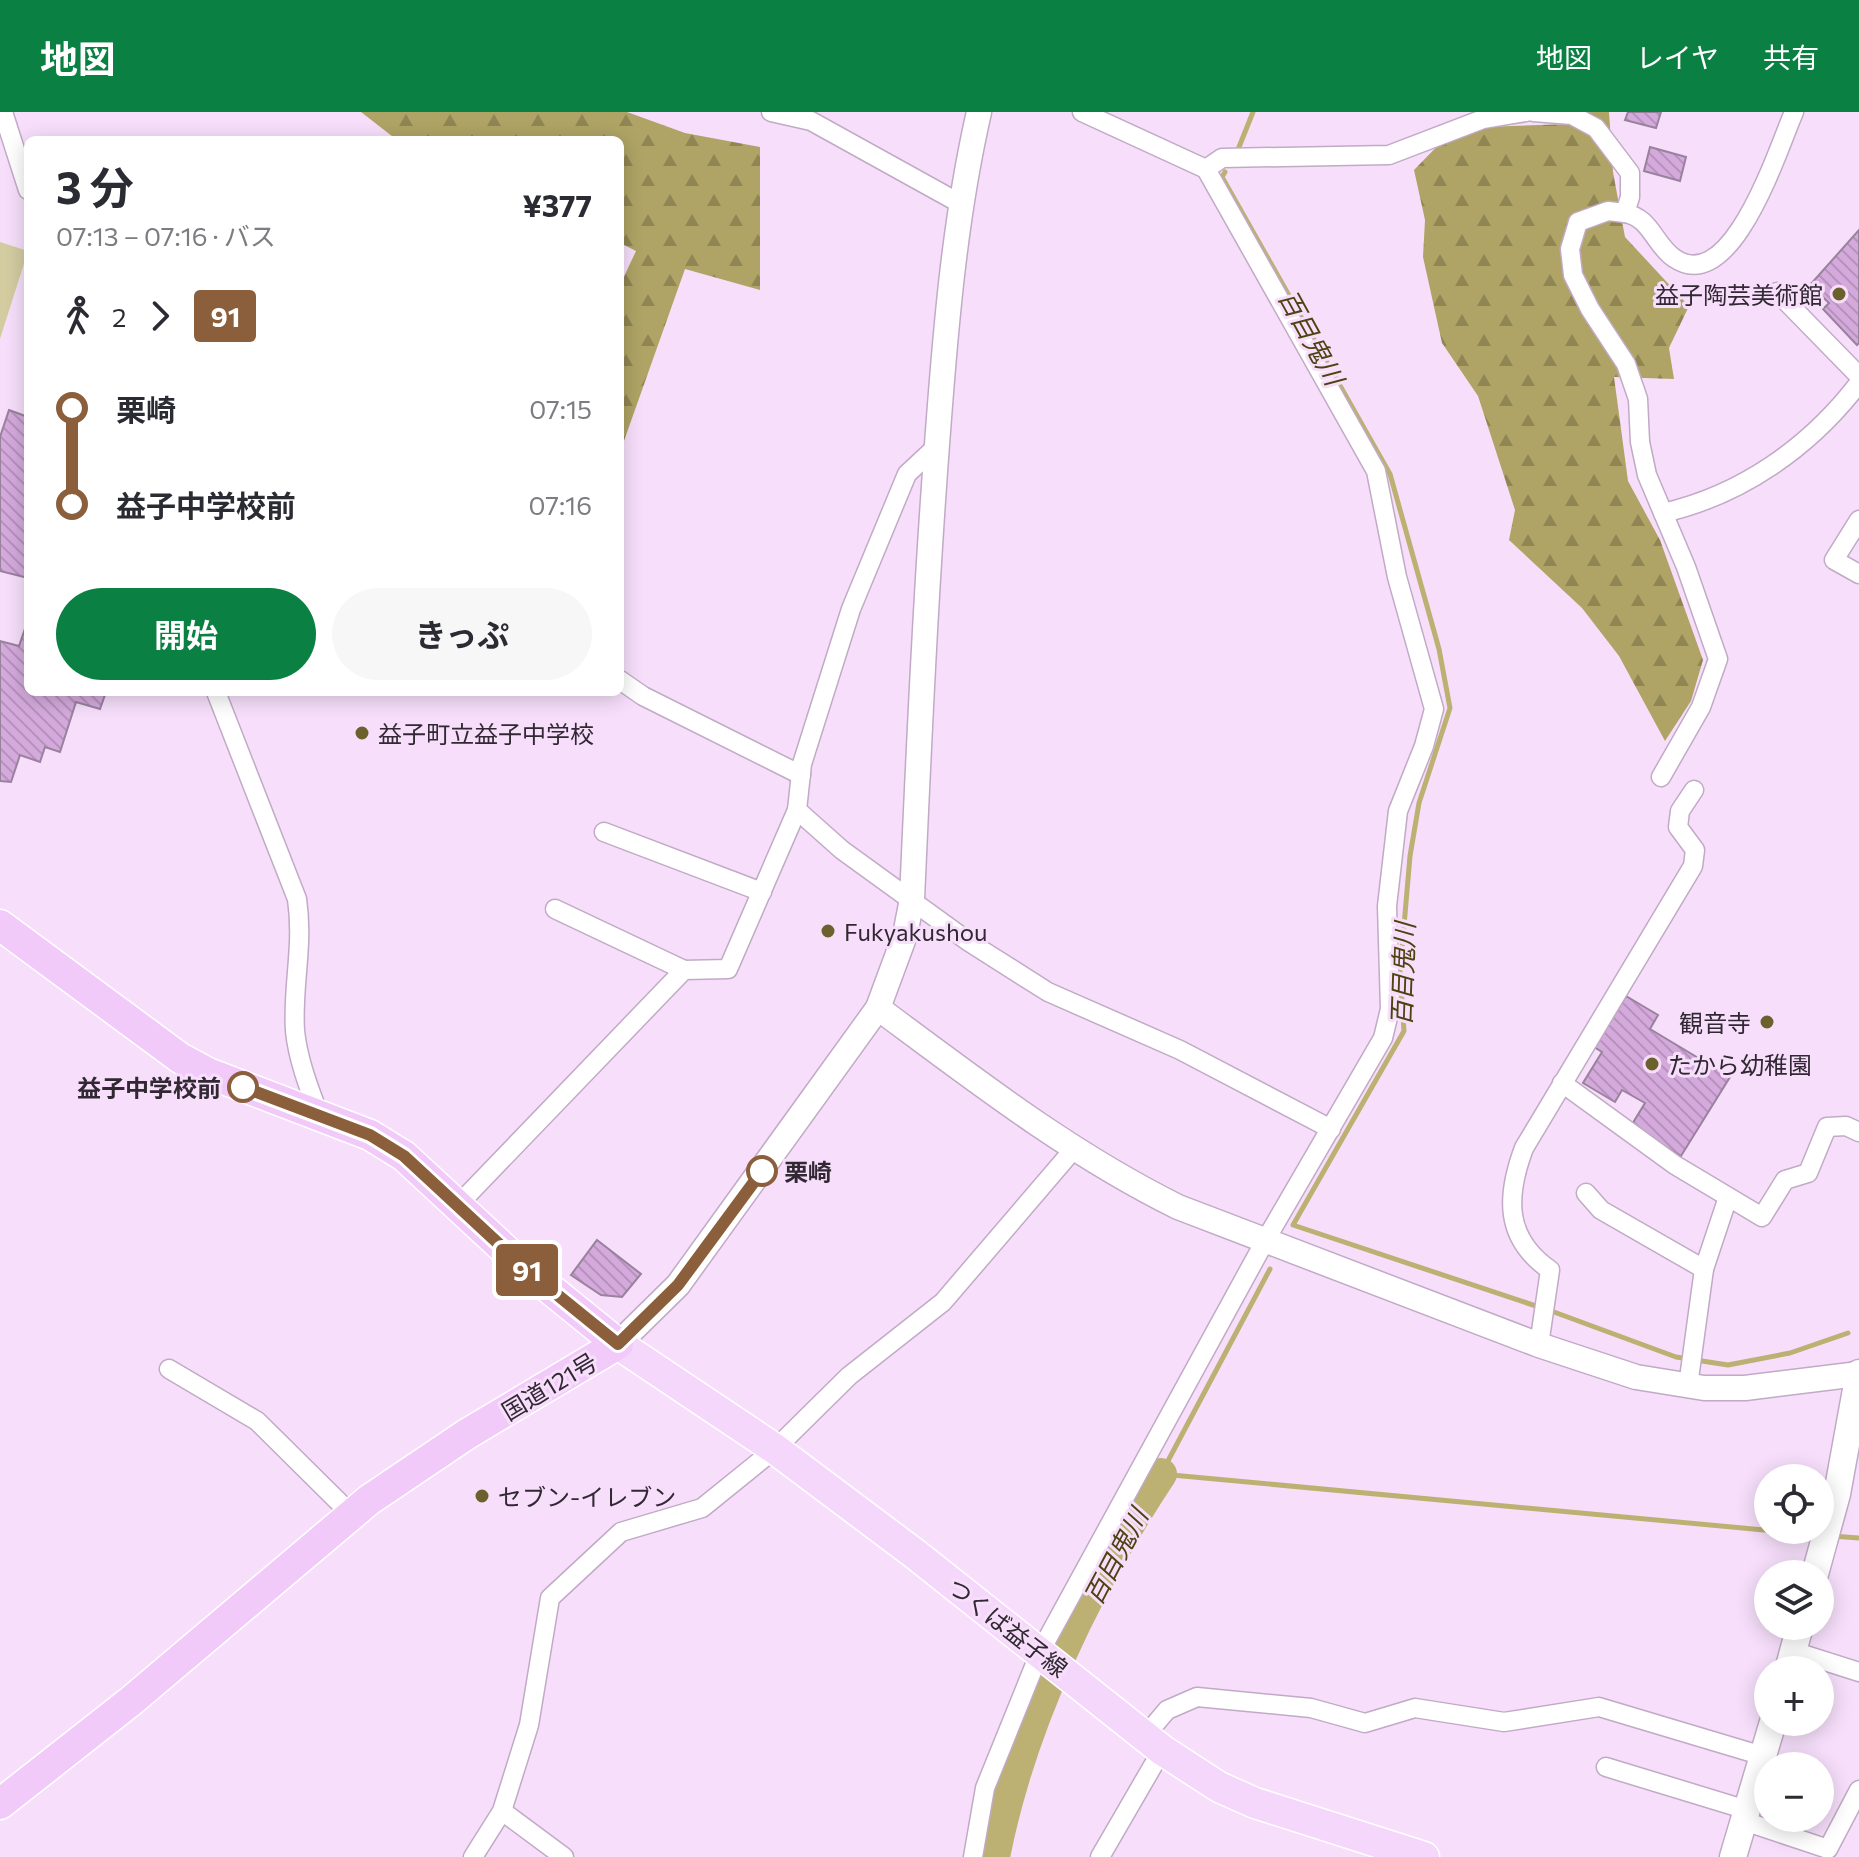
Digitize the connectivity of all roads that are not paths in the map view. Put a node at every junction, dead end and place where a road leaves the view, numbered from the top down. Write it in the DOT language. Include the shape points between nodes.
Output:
graph roads {
  1 [pos="3,112"];
  2 [pos="771,112"];
  3 [pos="979,112"];
  4 [pos="1082,112"];
  5 [pos="1526,112"];
  6 [pos="1533,112"];
  7 [pos="1794,112"];
  8 [pos="1206,169"];
  9 [pos="24,178"];
  10 [pos="961,204"];
  11 [pos="1625,213"];
  12 [pos="1777,292"];
  13 [pos="1859,376"];
  14 [pos="1859,383"];
  15 [pos="936,447"];
  16 [pos="1663,513"];
  17 [pos="1859,520"];
  18 [pos="1859,574"];
  19 [pos="624,683"];
  20 [pos="218,696"];
  21 [pos="801,775"];
  22 [pos="1661,777"];
  23 [pos="1694,790"];
  24 [pos="797,810"];
  25 [pos="604,832"];
  26 [pos="762,892"];
  27 [pos="912,899"];
  28 [pos="555,909"];
  29 [pos="0,925"];
  30 [pos="684,970"];
  31 [pos="878,1008"];
  32 [pos="1562,1083"];
  33 [pos="319,1115"];
  34 [pos="1331,1129"];
  35 [pos="1859,1132"];
  36 [pos="1073,1150"];
  37 [pos="1586,1193"];
  38 [pos="1728,1197"];
  39 [pos="456,1207"];
  40 [pos="1265,1241"];
  41 [pos="1704,1269"];
  42 [pos="618,1344"];
  43 [pos="1539,1345"];
  44 [pos="169,1369"];
  45 [pos="1859,1374"];
  46 [pos="1688,1386"];
  47 [pos="775,1449"];
  48 [pos="352,1515"];
  49 [pos="1819,1560"];
  50 [pos="1794,1649"];
  51 [pos="1051,1661"];
  52 [pos="1859,1672"];
  53 [pos="1154,1743"];
  54 [pos="1754,1753"];
  55 [pos="1606,1767"];
  56 [pos="1754,1786"];
  57 [pos="1859,1790"];
  58 [pos="0,1804"];
  59 [pos="502,1811"];
  60 [pos="1745,1816"];
  61 [pos="473,1857"];
  62 [pos="564,1857"];
  63 [pos="973,1857"];
  64 [pos="1100,1857"];
  65 [pos="1424,1857"];
  66 [pos="1733,1857"];
  1 -- 9 [label="street"];
  2 -- 10 [label="street" via="811,121"];
  3 -- 10 [label="street"];
  4 -- 8 [label="street"];
  5 -- 8 [label="street" via="1483,119 1389,155 1222,158"];
  6 -- 11 [label="street" via="1572,115 1596,128 1630,173"];
  7 -- 11 [label="street" via="1744,226 1713,260 1694,265 1675,258 1637,215"];
  8 -- 34 [label="street" via="1376,471 1397,577 1434,709 1398,811 1387,906 1390,1009 1383,1038"];
  10 -- 15 [label="street"];
  11 -- 16 [label="street" via="1608,211 1578,222 1570,249 1573,275 1626,364 1638,399 1647,475"];
  12 -- 13 [label="street"];
  14 -- 16 [label="street" via="1768,472 1697,505"];
  15 -- 21 [label="street" via="907,474 857,595"];
  15 -- 27 [label="street"];
  16 -- 22 [label="street" via="1718,659 1701,707"];
  17 -- 18 [label="street" via="1834,560"];
  19 -- 21 [label="street"];
  20 -- 33 [label="street" via="297,899 302,933 295,1030"];
  21 -- 24 [label="street"];
  23 -- 32 [label="street" via="1680,811 1678,827 1695,850 1693,866"];
  24 -- 26 [label="street"];
  24 -- 27 [label="street" via="842,850"];
  25 -- 26 [label="street"];
  26 -- 30 [label="street" via="728,969"];
  27 -- 31 [label="street" via="901,948"];
  27 -- 34 [label="street" via="1048,992 1180,1050"];
  28 -- 30 [label="street"];
  29 -- 33 [label="highway, 国道121号" via="180,1058"];
  30 -- 39 [label="street"];
  31 -- 36 [label="street"];
  31 -- 42 [label="street" via="678,1285"];
  32 -- 38 [label="street"];
  32 -- 43 [label="street" via="1524,1148 1510,1202 1531,1257 1550,1270"];
  33 -- 39 [label="highway, 国道121号" via="370,1135 404,1156"];
  34 -- 40 [label="street"];
  35 -- 38 [label="street" via="1827,1127 1808,1173 1785,1180 1762,1217"];
  36 -- 40 [label="street" via="1178,1207"];
  36 -- 47 [label="street" via="943,1302 849,1376"];
  37 -- 41 [label="street" via="1601,1210"];
  38 -- 41 [label="street"];
  39 -- 42 [label="highway, 国道121号"];
  40 -- 43 [label="street"];
  40 -- 51 [label="street"];
  41 -- 46 [label="street"];
  42 -- 47 [label="main road, つくば益子線"];
  42 -- 48 [label="highway, 国道121号" via="419,1464"];
  43 -- 46 [label="street" via="1636,1377"];
  44 -- 48 [label="street" via="257,1421"];
  45 -- 46 [label="street" via="1745,1388"];
  45 -- 49 [label="main road"];
  47 -- 51 [label="main road, つくば益子線"];
  47 -- 59 [label="street" via="702,1508 621,1532 550,1598 529,1725"];
  48 -- 58 [label="highway, 国道121号"];
  50 -- 52 [label="street"];
  51 -- 53 [label="main road, つくば益子線"];
  51 -- 63 [label="street" via="985,1788"];
  53 -- 54 [label="street" via="1167,1710 1197,1697 1311,1708 1365,1723 1415,1708 1504,1722 1599,1707"];
  53 -- 64 [label="street"];
  53 -- 65 [label="main road, つくば益子線" via="1219,1787 1255,1803"];
  55 -- 60 [label="street"];
  56 -- 60 [label="main road"];
  57 -- 60 [label="street" via="1828,1849"];
  59 -- 61 [label="street"];
  59 -- 62 [label="street"];
  60 -- 66 [label="main road"];
}
